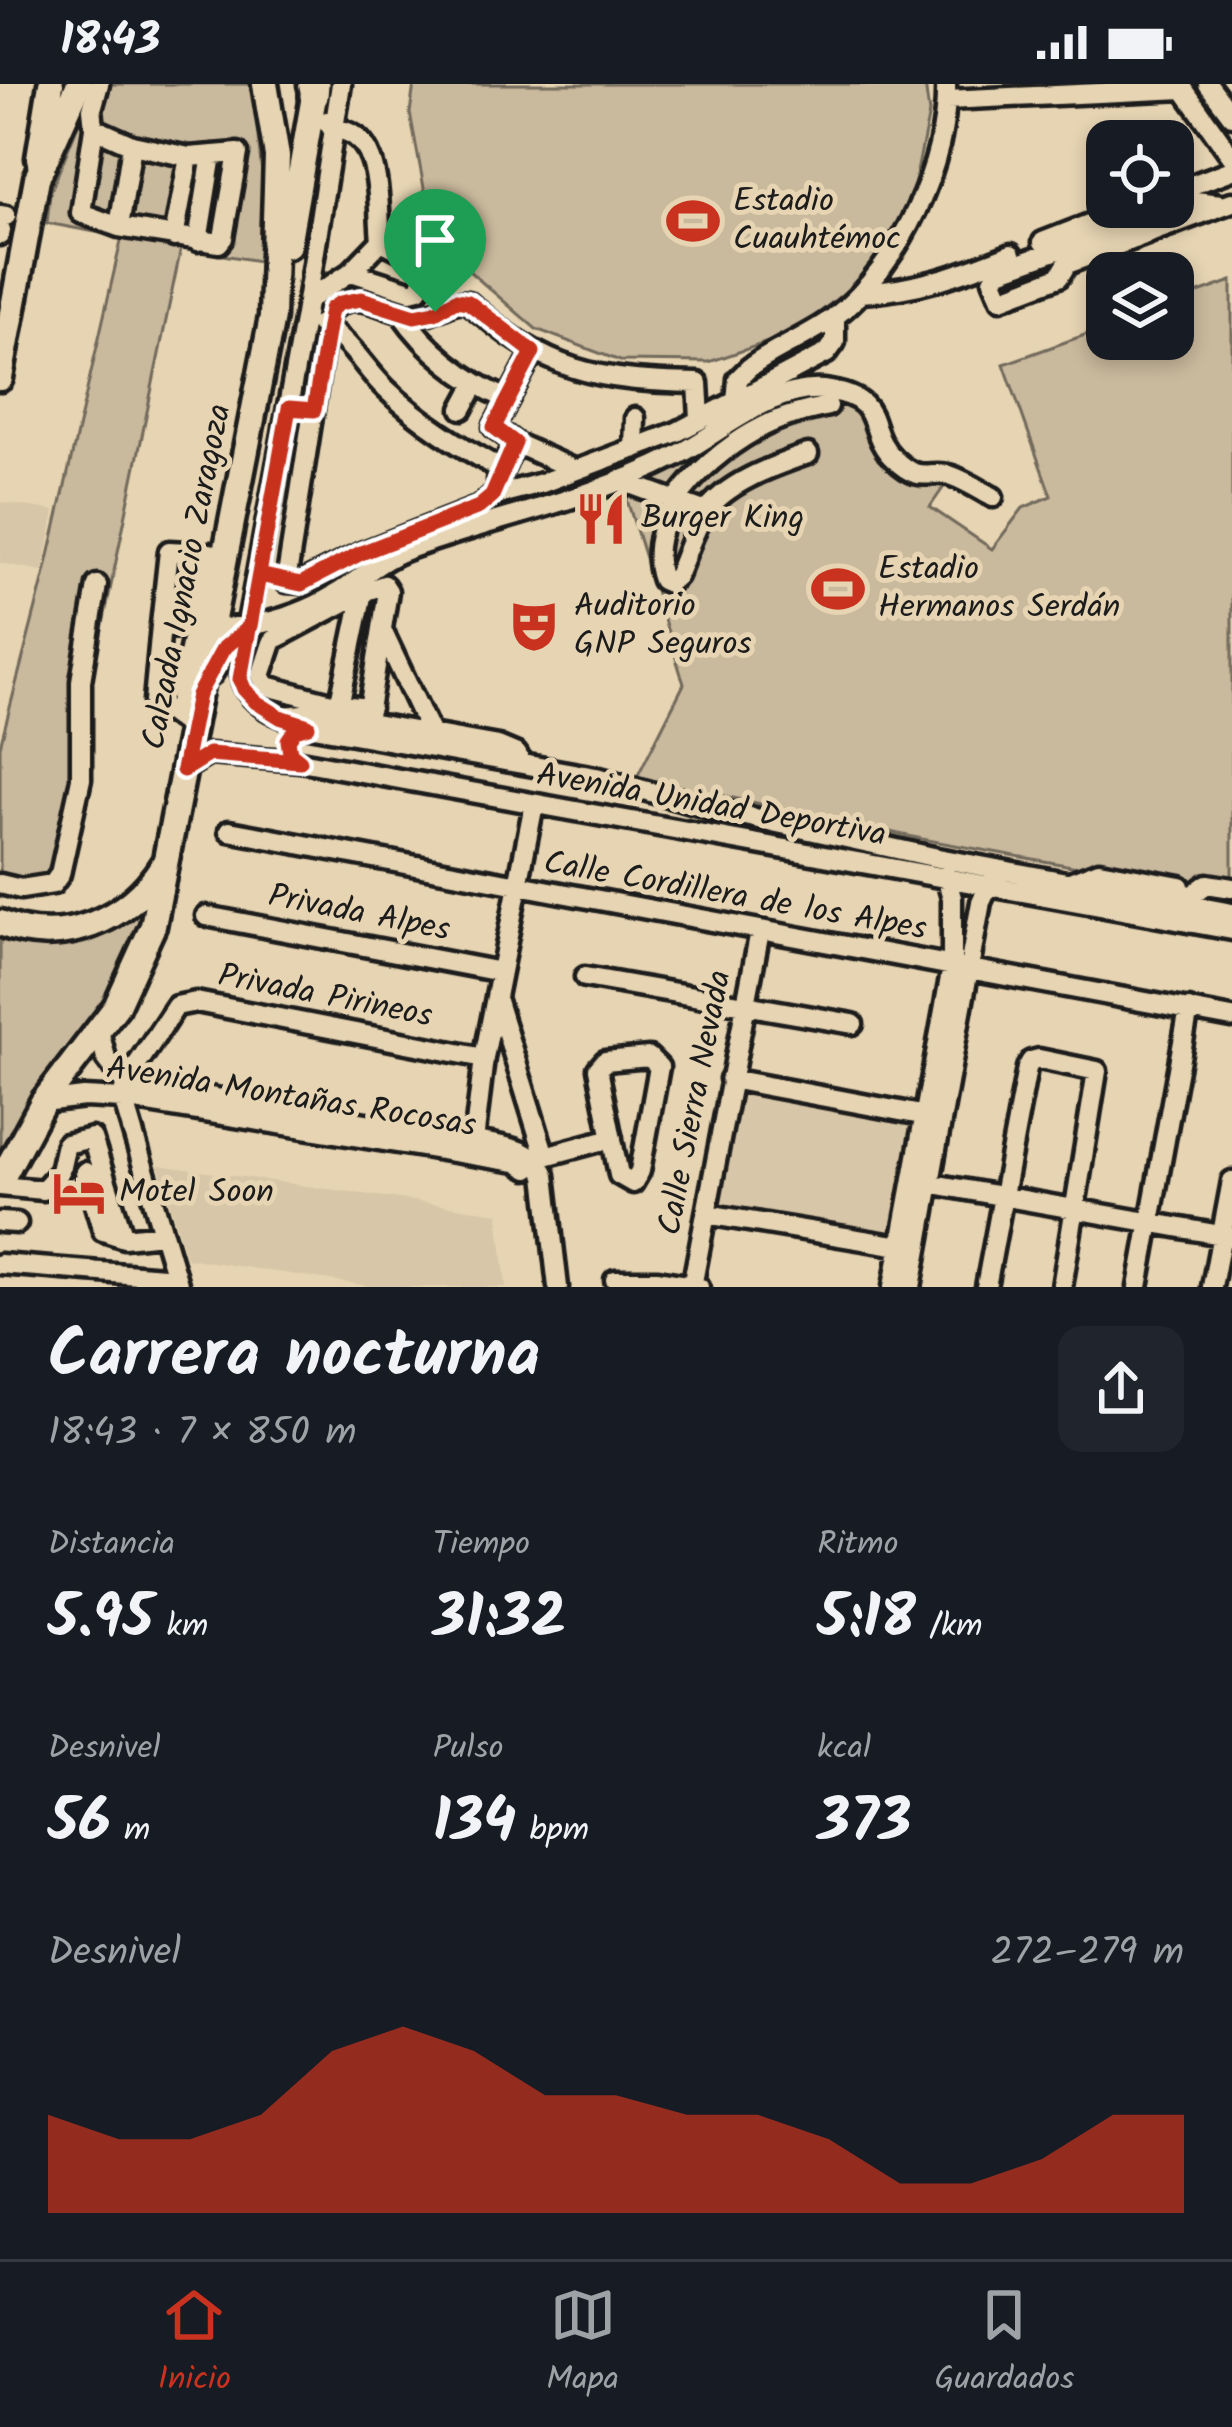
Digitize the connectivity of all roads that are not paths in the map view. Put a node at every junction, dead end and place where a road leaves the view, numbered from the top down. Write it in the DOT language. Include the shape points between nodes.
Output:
graph roads {
  1 [pos="51,84"];
  2 [pos="80,84"];
  3 [pos="99,84"];
  4 [pos="265,84"];
  5 [pos="340,84"];
  6 [pos="1182,87"];
  7 [pos="313,88"];
  8 [pos="1212,89"];
  9 [pos="946,92"];
  10 [pos="1198,109"];
  11 [pos="1232,117"];
  12 [pos="94,128"];
  13 [pos="332,129"];
  14 [pos="1215,134"];
  15 [pos="132,145"];
  16 [pos="189,157"];
  17 [pos="1232,158"];
  18 [pos="1232,170"];
  19 [pos="37,178"];
  20 [pos="1194,184"];
  21 [pos="1227,203"];
  22 [pos="1086,225"];
  23 [pos="118,226"];
  24 [pos="173,237"];
  25 [pos="381,241"];
  26 [pos="351,272"];
  27 [pos="8,289"];
  28 [pos="861,292"];
  29 [pos="307,308"];
  30 [pos="400,312"];
  31 [pos="835,316"];
  32 [pos="272,317"];
  33 [pos="326,325"];
  34 [pos="533,352"];
  35 [pos="298,356"];
  36 [pos="321,362"];
  37 [pos="0,378"];
  38 [pos="475,385"];
  39 [pos="507,400"];
  40 [pos="736,402"];
  41 [pos="828,406"];
  42 [pos="289,408"];
  43 [pos="462,409"];
  44 [pos="314,410"];
  45 [pos="635,418"];
  46 [pos="700,419"];
  47 [pos="515,443"];
  48 [pos="634,449"];
  49 [pos="808,454"];
  50 [pos="502,470"];
  51 [pos="575,470"];
  52 [pos="278,472"];
  53 [pos="304,473"];
  54 [pos="619,480"];
  55 [pos="492,496"];
  56 [pos="993,497"];
  57 [pos="272,500"];
  58 [pos="675,501"];
  59 [pos="298,507"];
  60 [pos="706,512"];
  61 [pos="266,538"];
  62 [pos="293,545"];
  63 [pos="219,554"];
  64 [pos="259,575"];
  65 [pos="286,583"];
  66 [pos="97,585"];
  67 [pos="363,592"];
  68 [pos="161,625"];
  69 [pos="221,628"];
  70 [pos="382,630"];
  71 [pos="338,711"];
  72 [pos="368,715"];
  73 [pos="280,717"];
  74 [pos="184,723"];
  75 [pos="308,726"];
  76 [pos="431,734"];
  77 [pos="300,761"];
  78 [pos="522,764"];
  79 [pos="183,770"];
  80 [pos="572,773"];
  81 [pos="534,804"];
  82 [pos="557,808"];
  83 [pos="229,831"];
  84 [pos="168,854"];
  85 [pos="938,858"];
  86 [pos="1001,869"];
  87 [pos="0,884"];
  88 [pos="516,887"];
  89 [pos="949,888"];
  90 [pos="1232,888"];
  91 [pos="985,894"];
  92 [pos="1179,911"];
  93 [pos="1232,913"];
  94 [pos="206,916"];
  95 [pos="0,923"];
  96 [pos="1232,929"];
  97 [pos="760,931"];
  98 [pos="960,968"];
  99 [pos="501,972"];
  100 [pos="585,977"];
  101 [pos="496,998"];
  102 [pos="745,1006"];
  103 [pos="1189,1009"];
  104 [pos="1232,1018"];
  105 [pos="853,1024"];
  106 [pos="98,1027"];
  107 [pos="484,1058"];
  108 [pos="730,1079"];
  109 [pos="124,1091"];
  110 [pos="43,1102"];
  111 [pos="932,1117"];
  112 [pos="612,1138"];
  113 [pos="473,1141"];
  114 [pos="538,1162"];
  115 [pos="95,1172"];
  116 [pos="56,1176"];
  117 [pos="3,1177"];
  118 [pos="921,1181"];
  119 [pos="1232,1181"];
  120 [pos="1003,1197"];
  121 [pos="1077,1210"];
  122 [pos="706,1214"];
  123 [pos="1150,1222"];
  124 [pos="162,1234"];
  125 [pos="1227,1236"];
  126 [pos="900,1246"];
  127 [pos="0,1264"];
  128 [pos="615,1280"];
  129 [pos="177,1283"];
  130 [pos="695,1286"];
  131 [pos="548,1287"];
  132 [pos="558,1287"];
  133 [pos="893,1287"];
  134 [pos="911,1287"];
  135 [pos="986,1287"];
  136 [pos="1062,1287"];
  137 [pos="1138,1287"];
  138 [pos="1211,1287"];
  1 -- 19 [label="main road"];
  2 -- 19 [label="main road"];
  3 -- 12 [label="street"];
  4 -- 32 [label="main road, Calzada Ignacio Zaragoza" via="277,156"];
  5 -- 13 [label="street"];
  6 -- 9 [label="street"];
  6 -- 10 [label="street"];
  7 -- 13 [label="street"];
  7 -- 32 [label="main road"];
  8 -- 10 [label="street"];
  8 -- 11 [label="street"];
  9 -- 28 [label="street" via="928,186"];
  10 -- 14 [label="street"];
  11 -- 14 [label="street"];
  12 -- 15 [label="street"];
  12 -- 23 [label="street" via="81,213"];
  13 -- 25 [label="street" via="368,147"];
  13 -- 29 [label="street"];
  14 -- 17 [label="street"];
  15 -- 16 [label="street"];
  15 -- 23 [label="street"];
  16 -- 24 [label="street"];
  16 -- 24 [label="street" via="233,151 239,158 223,238 214,244"];
  18 -- 20 [label="street"];
  19 -- 27 [label="main road"];
  21 -- 21 [label="street" via="1075,260 1059,277 997,296 992,280 999,271 1195,201"];
  22 -- 28 [label="street" via="931,285"];
  23 -- 24 [label="street"];
  25 -- 26 [label="street"];
  25 -- 26 [label="street" via="425,262 419,289"];
  26 -- 29 [label="street"];
  27 -- 37 [label="main road"];
  28 -- 31 [label="street"];
  29 -- 33 [label="street"];
  29 -- 35 [label="street"];
  30 -- 33 [label="street" via="361,299 331,309"];
  30 -- 34 [label="street" via="415,316 468,302"];
  30 -- 38 [label="street"];
  31 -- 40 [label="street" via="748,368"];
  31 -- 40 [label="street" via="827,353"];
  32 -- 63 [label="main road, Calzada Ignacio Zaragoza"];
  33 -- 36 [label="street"];
  33 -- 50 [label="street" via="434,432"];
  34 -- 39 [label="street"];
  34 -- 46 [label="street" via="628,382 698,383"];
  35 -- 36 [label="street"];
  35 -- 42 [label="street"];
  36 -- 44 [label="street"];
  38 -- 39 [label="street"];
  38 -- 43 [label="street"];
  39 -- 47 [label="street" via="494,427"];
  40 -- 46 [label="street"];
  41 -- 58 [label="street" via="748,435"];
  42 -- 44 [label="street"];
  42 -- 52 [label="street"];
  44 -- 53 [label="street"];
  45 -- 48 [label="street"];
  46 -- 48 [label="street"];
  47 -- 50 [label="street"];
  47 -- 51 [label="street"];
  48 -- 51 [label="street"];
  49 -- 60 [label="street" via="746,482"];
  50 -- 55 [label="street"];
  51 -- 55 [label="street"];
  52 -- 53 [label="street"];
  52 -- 57 [label="street"];
  53 -- 59 [label="street"];
  54 -- 56 [label="street" via="772,401 823,389 872,411 881,442 911,471 950,475"];
  54 -- 58 [label="street"];
  54 -- 69 [label="street" via="401,552 299,613"];
  55 -- 65 [label="street" via="301,584"];
  57 -- 59 [label="street"];
  57 -- 61 [label="street"];
  58 -- 60 [label="street"];
  58 -- 60 [label="street" via="655,545 665,582 677,576"];
  59 -- 62 [label="street"];
  61 -- 62 [label="street"];
  61 -- 64 [label="street"];
  62 -- 65 [label="street"];
  63 -- 68 [label="street" via="169,551"];
  63 -- 69 [label="main road, Calzada Ignacio Zaragoza"];
  64 -- 65 [label="street"];
  64 -- 69 [label="street"];
  66 -- 87 [label="street" via="81,681 81,779 60,874 53,884 21,890"];
  67 -- 70 [label="street" via="387,587"];
  67 -- 71 [label="street"];
  67 -- 71 [label="street" via="269,645 267,686"];
  68 -- 69 [label="street"];
  68 -- 74 [label="street" via="154,701"];
  69 -- 73 [label="street, Avenida Unidad Deportiva" via="244,689"];
  69 -- 74 [label="street"];
  69 -- 74 [label="main road, Calzada Ignacio Zaragoza"];
  70 -- 72 [label="street"];
  70 -- 76 [label="street"];
  71 -- 72 [label="street"];
  71 -- 73 [label="street"];
  72 -- 76 [label="street"];
  73 -- 75 [label="street, Avenida Unidad Deportiva"];
  74 -- 79 [label="main road, Calzada Ignacio Zaragoza"];
  75 -- 77 [label="street" via="288,740"];
  75 -- 78 [label="street, Avenida Unidad Deportiva"];
  76 -- 78 [label="street" via="512,751"];
  77 -- 79 [label="street, Avenida Unidad Deportiva" via="209,754"];
  77 -- 81 [label="street, Avenida Unidad Deportiva"];
  78 -- 80 [label="street, Avenida Unidad Deportiva"];
  79 -- 84 [label="main road, Calzada Ignacio Zaragoza"];
  80 -- 82 [label="street" via="578,796"];
  80 -- 85 [label="street, Avenida Unidad Deportiva"];
  81 -- 82 [label="street, Avenida Unidad Deportiva"];
  81 -- 88 [label="street"];
  82 -- 89 [label="street, Avenida Unidad Deportiva"];
  83 -- 88 [label="street, Calle Cordillera de los Alpes"];
  84 -- 95 [label="main road" via="142,893 90,926 44,933"];
  84 -- 106 [label="main road, Calzada Ignacio Zaragoza" via="141,958"];
  85 -- 86 [label="street, Avenida Unidad Deportiva"];
  85 -- 89 [label="street"];
  86 -- 91 [label="street"];
  86 -- 92 [label="street, Avenida Unidad Deportiva"];
  88 -- 97 [label="street, Calle Cordillera de los Alpes"];
  88 -- 99 [label="street"];
  89 -- 91 [label="street, Avenida Unidad Deportiva"];
  89 -- 98 [label="street"];
  90 -- 92 [label="street" via="1207,884"];
  91 -- 92 [label="street, Avenida Unidad Deportiva"];
  91 -- 98 [label="street"];
  92 -- 93 [label="street, Avenida Unidad Deportiva"];
  92 -- 96 [label="street, Avenida Unidad Deportiva"];
  94 -- 99 [label="street, Privada Alpes"];
  97 -- 98 [label="street, Calle Cordillera de los Alpes"];
  97 -- 102 [label="street, Calle Sierra Nevada"];
  98 -- 103 [label="street, Calle Cordillera de los Alpes"];
  98 -- 111 [label="street"];
  99 -- 101 [label="street"];
  100 -- 102 [label="street"];
  101 -- 107 [label="street"];
  101 -- 114 [label="street"];
  102 -- 105 [label="street"];
  102 -- 108 [label="street, Calle Sierra Nevada"];
  103 -- 104 [label="street, Calle Cordillera de los Alpes"];
  103 -- 123 [label="street"];
  106 -- 109 [label="street, Avenida Montañas Rocosas"];
  106 -- 110 [label="main road, Calzada Ignacio Zaragoza"];
  107 -- 109 [label="street, Privada Pirineos" via="189,1002 176,1006"];
  107 -- 113 [label="street"];
  108 -- 111 [label="street"];
  108 -- 122 [label="street, Calle Sierra Nevada"];
  109 -- 110 [label="street, Avenida Montañas Rocosas"];
  109 -- 113 [label="street, Avenida Montañas Rocosas"];
  109 -- 114 [label="street, Avenida Montañas Rocosas"];
  109 -- 124 [label="street"];
  110 -- 117 [label="main road, Calzada Ignacio Zaragoza"];
  111 -- 118 [label="street"];
  112 -- 112 [label="street" via="598,1064 653,1059 659,1067 633,1183 619,1175"];
  112 -- 114 [label="street"];
  113 -- 114 [label="street, Avenida Montañas Rocosas"];
  114 -- 131 [label="street"];
  114 -- 132 [label="street"];
  115 -- 116 [label="street"];
  115 -- 116 [label="street" via="92,1138 66,1144"];
  115 -- 124 [label="street" via="100,1228 124,1238"];
  116 -- 117 [label="street"];
  118 -- 120 [label="street"];
  118 -- 126 [label="street"];
  118 -- 134 [label="street"];
  119 -- 125 [label="street"];
  120 -- 121 [label="street"];
  120 -- 121 [label="street" via="1031,1061 1088,1066 1097,1071"];
  120 -- 135 [label="street"];
  121 -- 123 [label="street"];
  121 -- 136 [label="street"];
  122 -- 126 [label="street"];
  122 -- 130 [label="street, Calle Sierra Nevada"];
  123 -- 125 [label="street"];
  123 -- 137 [label="street"];
  124 -- 129 [label="street"];
  125 -- 138 [label="street"];
  126 -- 133 [label="street"];
  127 -- 129 [label="street"];
  128 -- 130 [label="street"];
}
